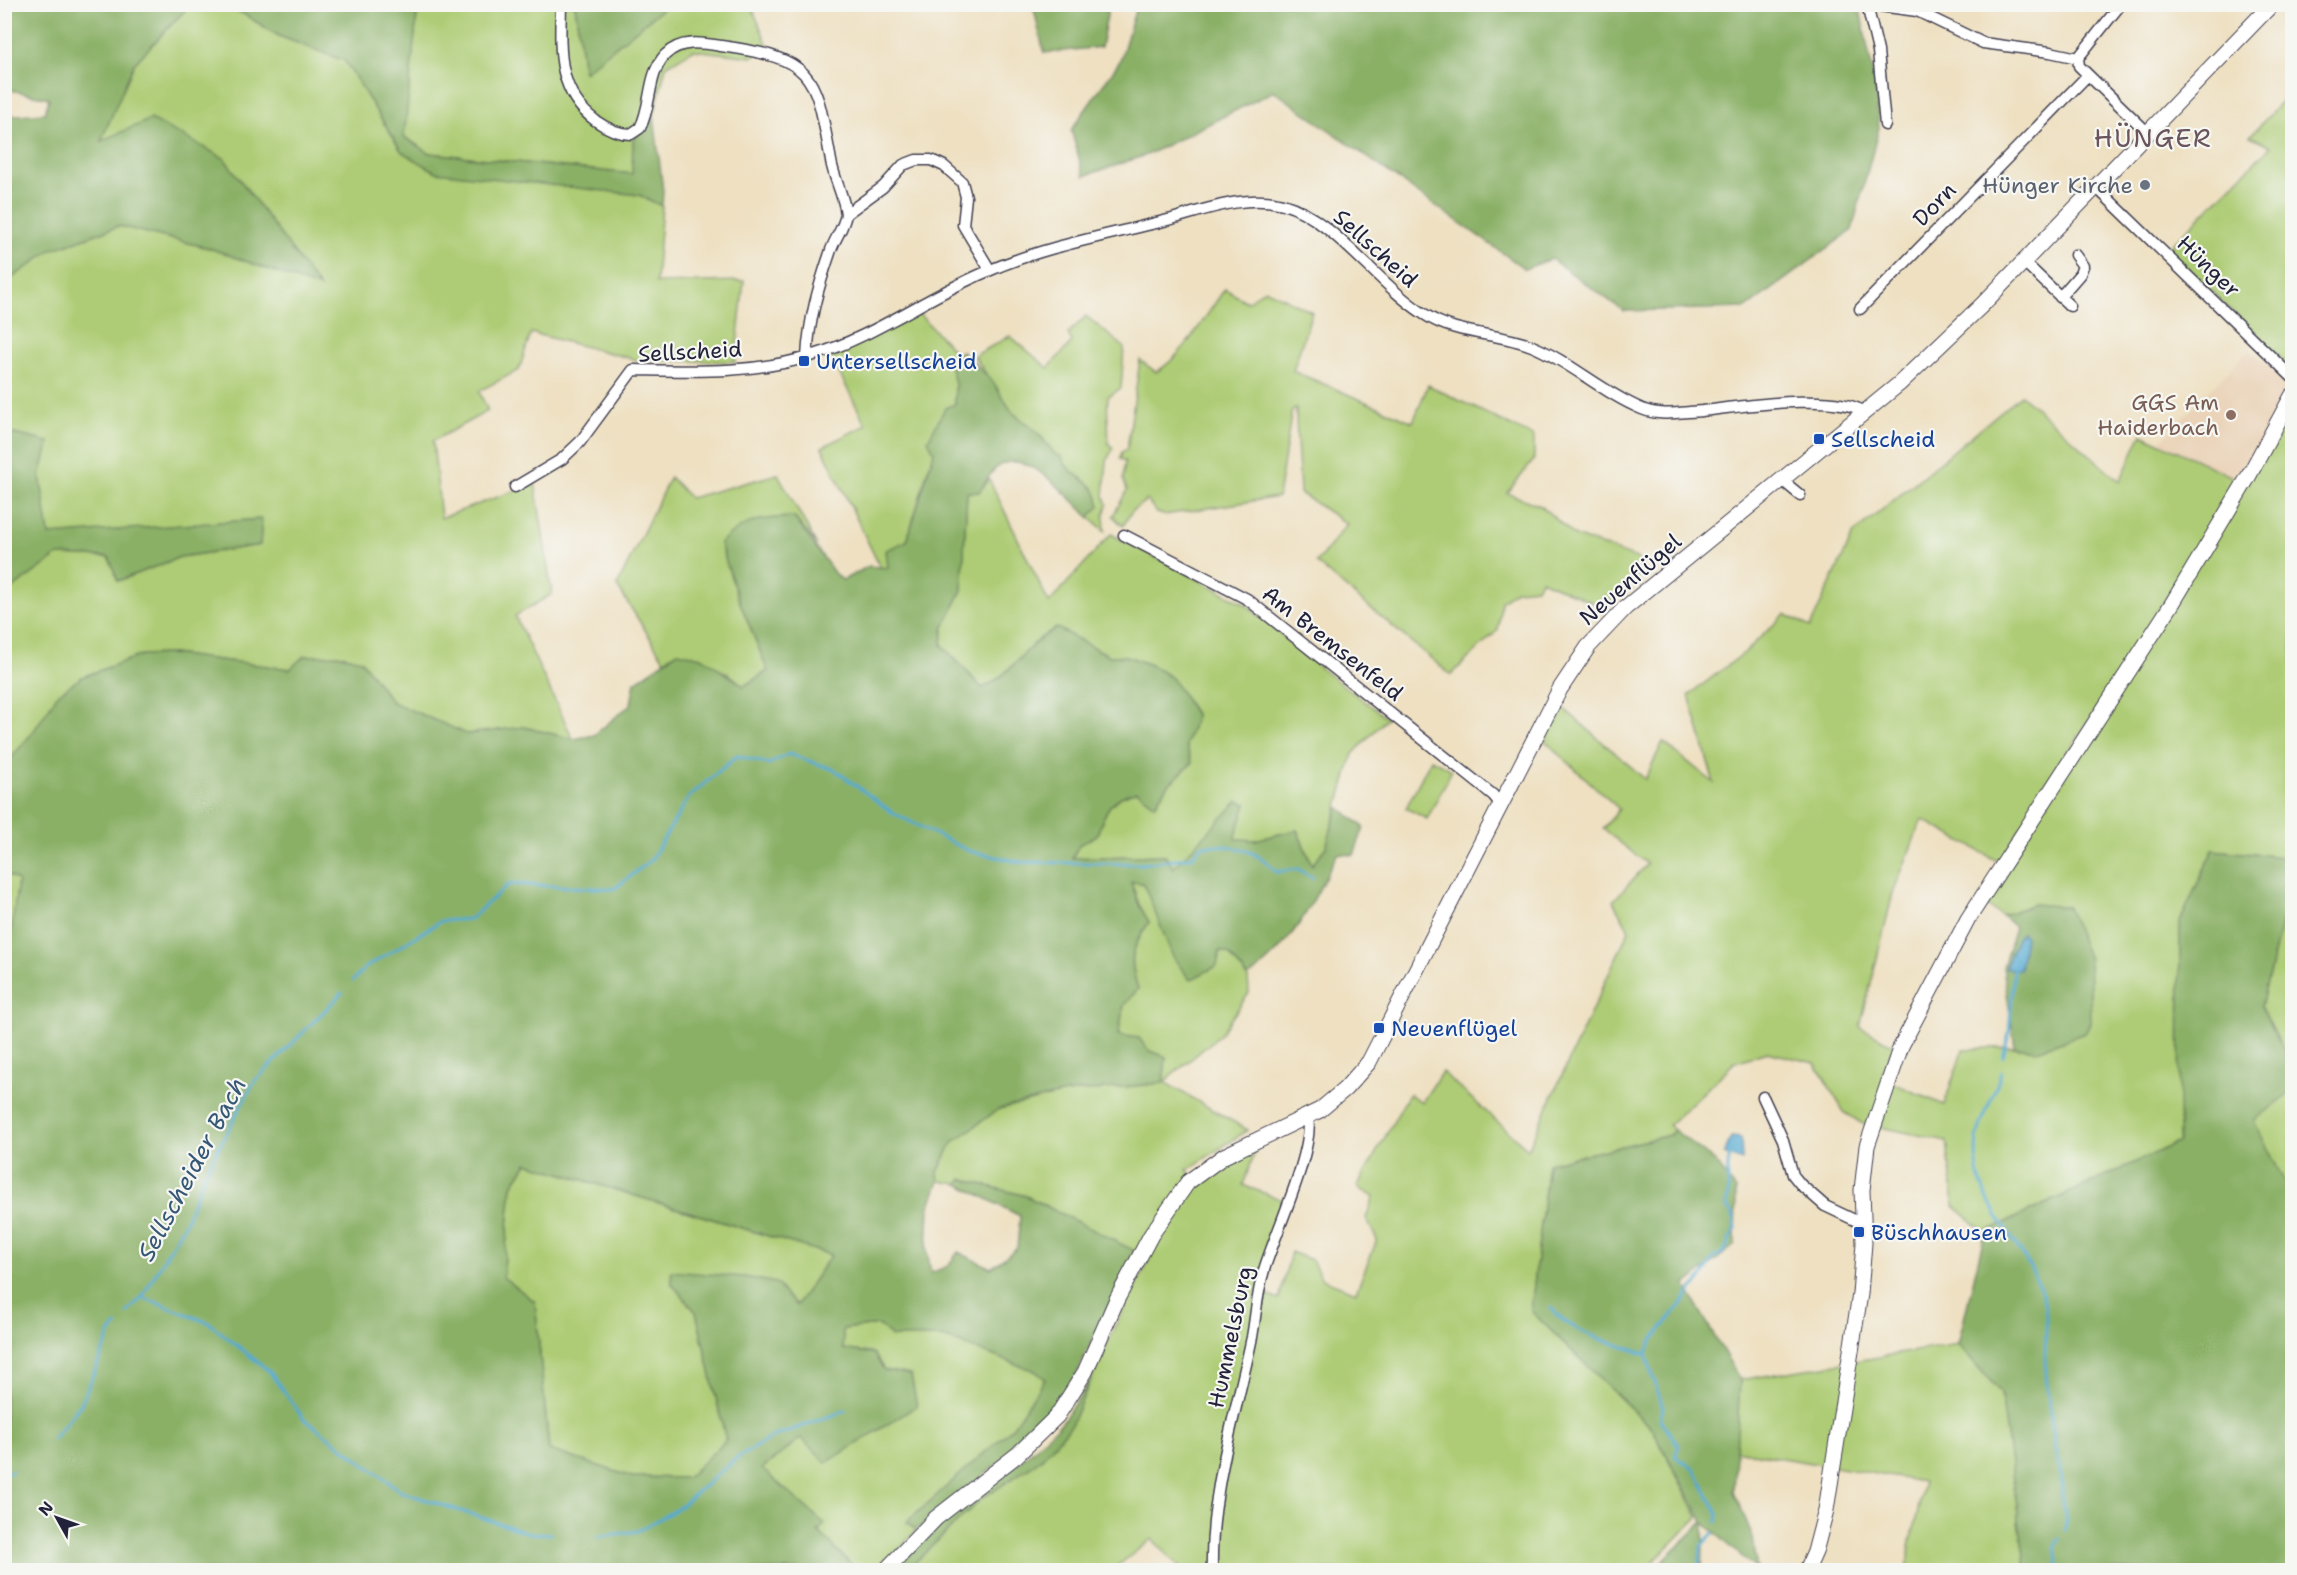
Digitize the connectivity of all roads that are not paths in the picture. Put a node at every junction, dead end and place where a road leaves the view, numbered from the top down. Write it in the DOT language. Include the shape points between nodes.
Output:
graph roads {
  1 [pos="561,4"];
  2 [pos="2121,4"];
  3 [pos="2272,4"];
  4 [pos="1866,5"];
  5 [pos="2078,58"];
  6 [pos="2088,75"];
  7 [pos="1885,125"];
  8 [pos="2148,133"];
  9 [pos="2096,187"];
  10 [pos="846,214"];
  11 [pos="2075,255"];
  12 [pos="2024,262"];
  13 [pos="990,270"];
  14 [pos="2060,297"];
  15 [pos="2070,306"];
  16 [pos="1860,309"];
  17 [pos="807,357"];
  18 [pos="2292,377"];
  19 [pos="2292,396"];
  20 [pos="1866,413"];
  21 [pos="1783,481"];
  22 [pos="515,487"];
  23 [pos="1800,495"];
  24 [pos="1124,535"];
  25 [pos="1501,805"];
  26 [pos="1763,1097"];
  27 [pos="1308,1118"];
  28 [pos="1863,1224"];
  29 [pos="886,1570"];
  30 [pos="1212,1570"];
  31 [pos="1807,1570"];
  1 -- 10 [label="street" via="560,52 567,88 591,117 625,134 640,128 658,65 674,48 697,43 788,62 812,82 820,100 832,169"];
  2 -- 5 [label="street"];
  3 -- 8 [label="main road"];
  4 -- 5 [label="street" via="1917,11 1978,42"];
  4 -- 7 [label="street" via="1878,51"];
  5 -- 6 [label="street" via="2079,66"];
  6 -- 8 [label="street"];
  6 -- 16 [label="street, Dorn"];
  8 -- 9 [label="main road"];
  9 -- 12 [label="main road"];
  9 -- 18 [label="street, Hünger"];
  10 -- 13 [label="street" via="884,187 903,165 931,160 962,182 966,197 965,231"];
  10 -- 17 [label="street" via="812,311"];
  11 -- 14 [label="street" via="2083,266"];
  12 -- 14 [label="street"];
  12 -- 20 [label="main road"];
  13 -- 17 [label="street, Sellscheid" via="885,325"];
  13 -- 20 [label="street, Sellscheid" via="1223,205 1273,202 1312,218 1430,318 1457,329 1536,348 1642,409 1672,413 1826,402 1852,405"];
  14 -- 15 [label="street"];
  17 -- 22 [label="street, Sellscheid" via="740,370 633,370 580,442 562,459"];
  19 -- 28 [label="main road" via="2172,604 1968,919 1902,1046 1874,1120 1864,1162"];
  20 -- 21 [label="main road, Neuenflügel"];
  21 -- 23 [label="street"];
  21 -- 25 [label="main road, Neuenflügel" via="1646,590 1595,638 1560,689"];
  24 -- 25 [label="street, Am Bremsenfeld" via="1247,599"];
  25 -- 27 [label="main road, Neuenflügel" via="1376,1051 1345,1089"];
  26 -- 28 [label="street" via="1783,1140 1793,1175 1825,1206"];
  27 -- 29 [label="main road, Neuenflügel" via="1224,1156 1201,1172 1173,1201 1122,1290 1085,1372 1057,1416 1023,1450 928,1525"];
  27 -- 30 [label="street, Hummelsburg" via="1305,1148 1260,1283 1252,1336 1223,1456"];
  28 -- 31 [label="main road" via="1856,1324 1821,1531"];
}
